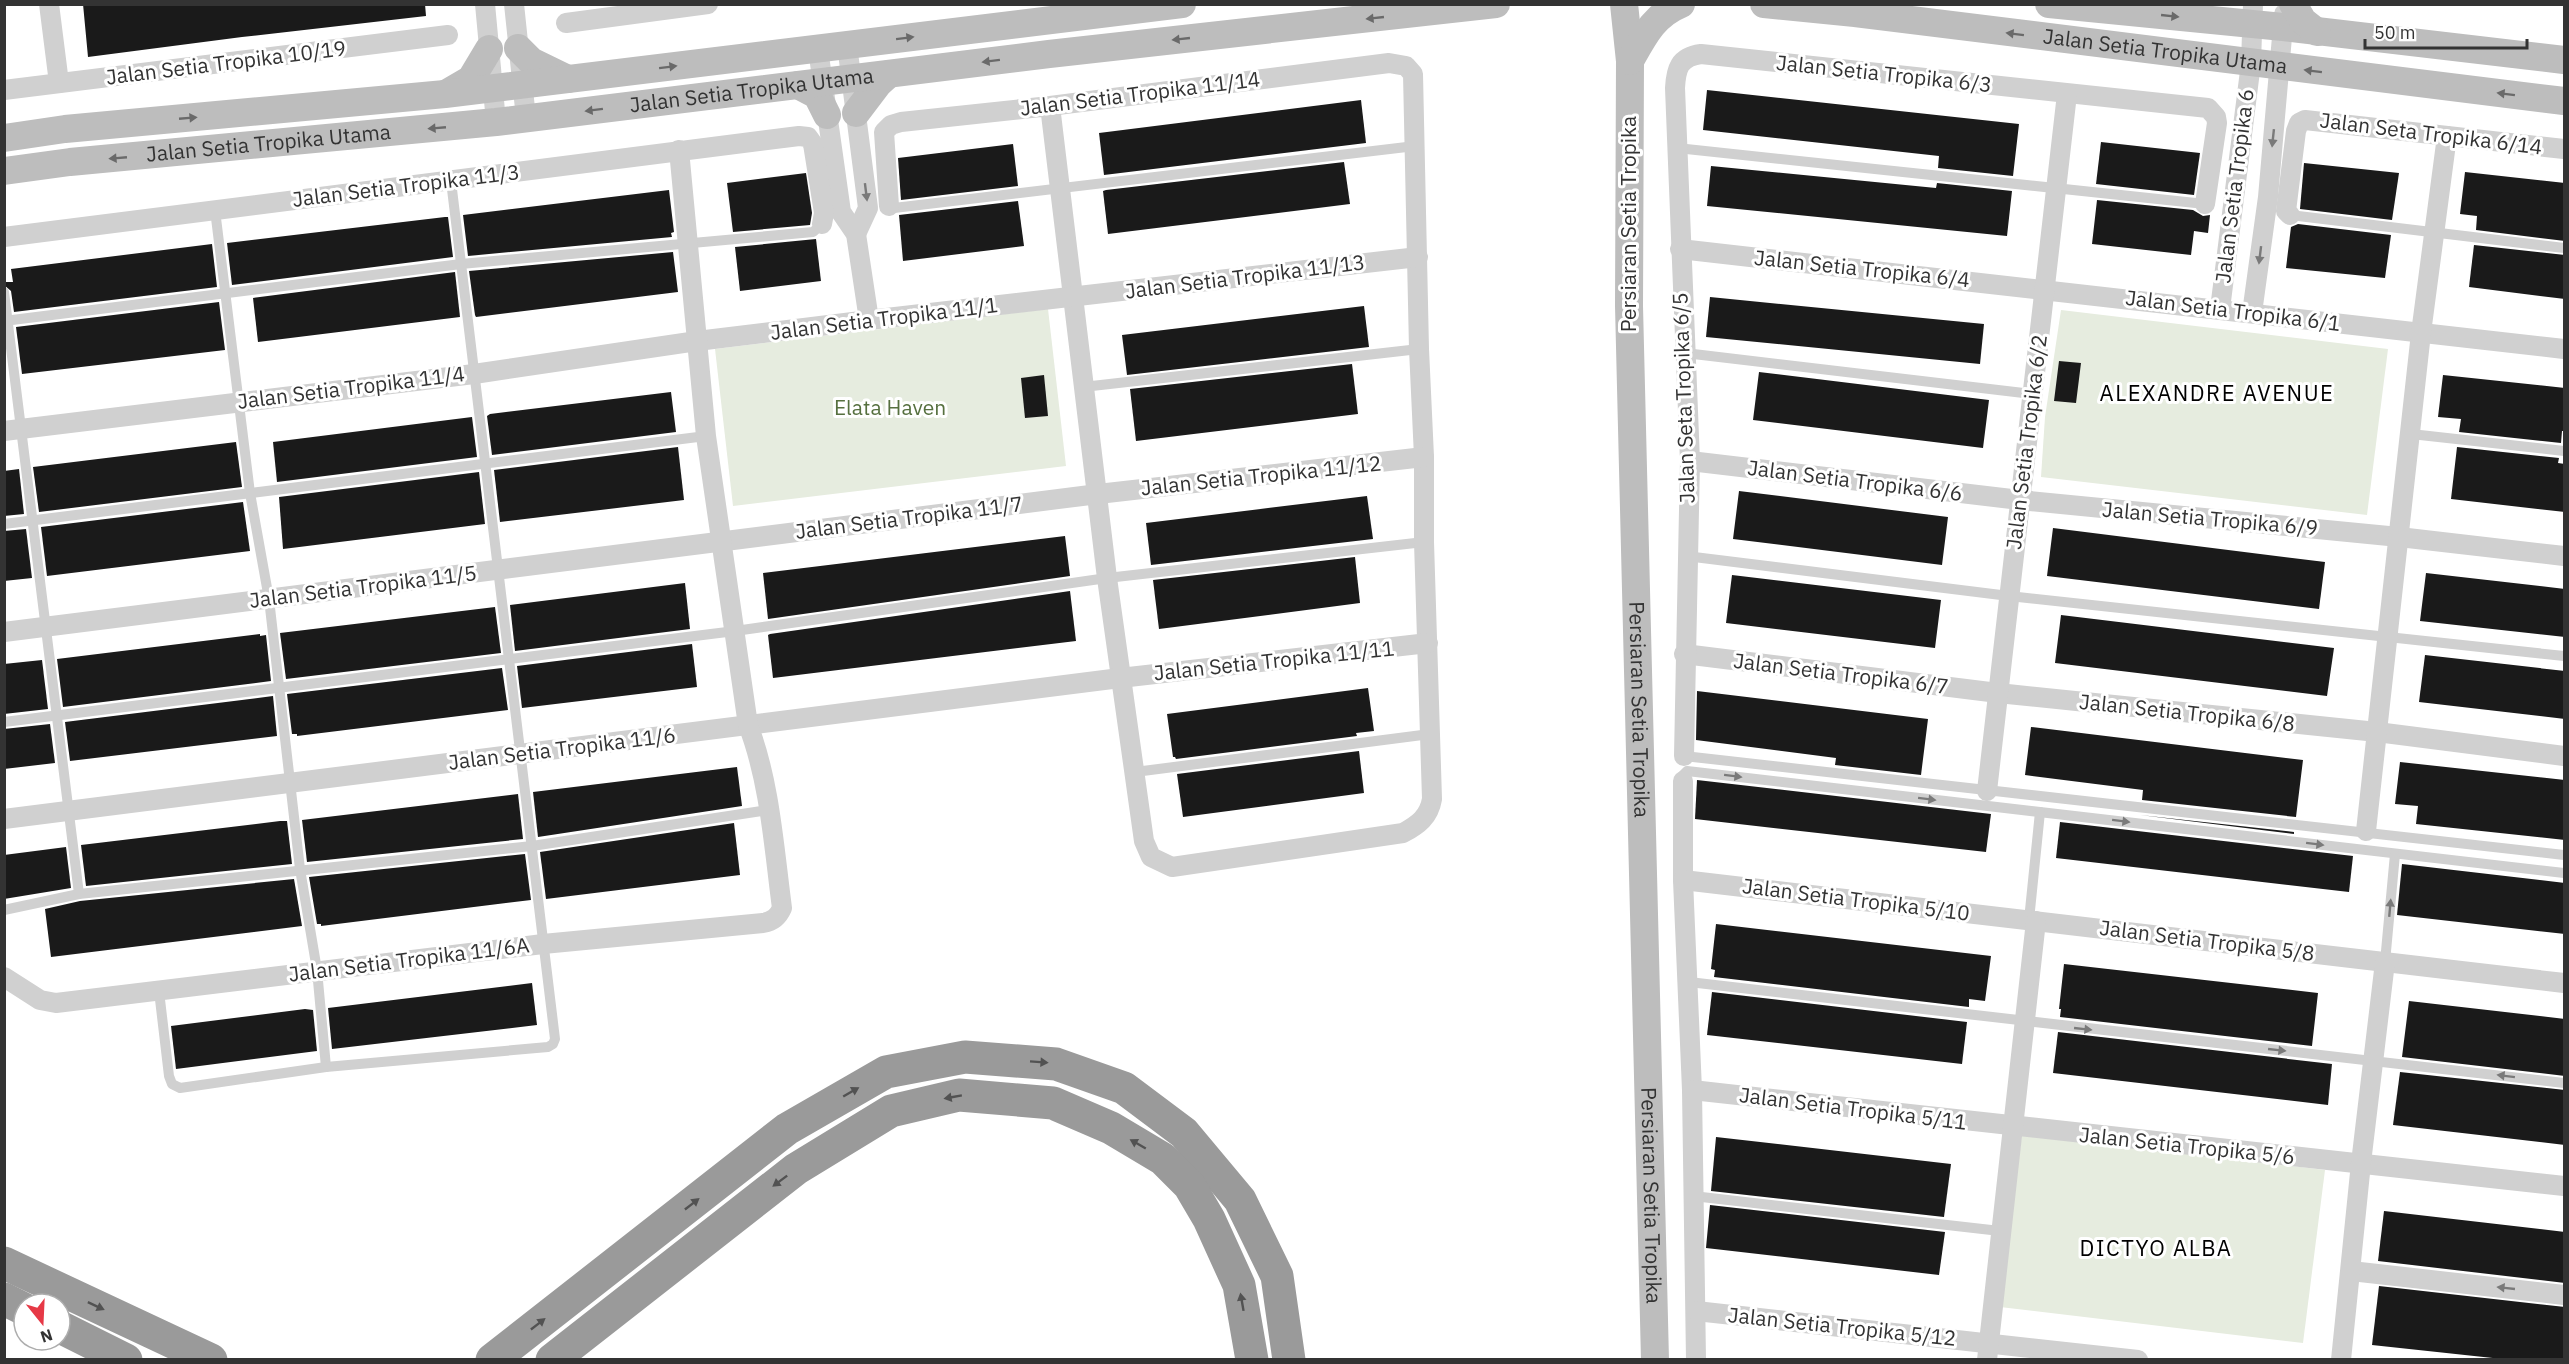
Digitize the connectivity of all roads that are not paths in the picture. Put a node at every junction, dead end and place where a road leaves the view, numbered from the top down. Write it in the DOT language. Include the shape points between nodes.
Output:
graph roads {
  1 [pos="49,4"];
  2 [pos="485,4"];
  3 [pos="514,4"];
  4 [pos="708,4"];
  5 [pos="1182,4"];
  6 [pos="1496,4"];
  7 [pos="1624,4"];
  8 [pos="1681,4"];
  9 [pos="1764,4"];
  10 [pos="2049,4"];
  11 [pos="2248,11"];
  12 [pos="2287,12"];
  13 [pos="566,23"];
  14 [pos="448,35"];
  15 [pos="847,45"];
  16 [pos="518,48"];
  17 [pos="489,49"];
  18 [pos="818,49"];
  19 [pos="1701,54"];
  20 [pos="2565,60"];
  21 [pos="1630,61"];
  22 [pos="2251,63"];
  23 [pos="2280,67"];
  24 [pos="889,74"];
  25 [pos="852,78"];
  26 [pos="568,79"];
  27 [pos="59,83"];
  28 [pos="810,83"];
  29 [pos="522,84"];
  30 [pos="493,88"];
  31 [pos="4,90"];
  32 [pos="445,94"];
  33 [pos="2067,94"];
  34 [pos="2565,100"];
  35 [pos="1050,106"];
  36 [pos="856,113"];
  37 [pos="827,115"];
  38 [pos="525,118"];
  39 [pos="496,122"];
  40 [pos="65,129"];
  41 [pos="2447,135"];
  42 [pos="4,138"];
  43 [pos="1415,146"];
  44 [pos="1677,148"];
  45 [pos="679,150"];
  46 [pos="2565,150"];
  47 [pos="70,162"];
  48 [pos="2239,162"];
  49 [pos="863,165"];
  50 [pos="2270,166"];
  51 [pos="835,169"];
  52 [pos="4,171"];
  53 [pos="451,181"];
  54 [pos="1059,188"];
  55 [pos="2056,188"];
  56 [pos="2205,204"];
  57 [pos="889,206"];
  58 [pos="214,210"];
  59 [pos="2290,215"];
  60 [pos="822,224"];
  61 [pos="856,234"];
  62 [pos="2433,234"];
  63 [pos="4,237"];
  64 [pos="688,242"];
  65 [pos="2565,248"];
  66 [pos="1680,249"];
  67 [pos="1418,258"];
  68 [pos="461,264"];
  69 [pos="2045,289"];
  70 [pos="4,292"];
  71 [pos="225,293"];
  72 [pos="1071,297"];
  73 [pos="2220,309"];
  74 [pos="2252,313"];
  75 [pos="6,320"];
  76 [pos="869,320"];
  77 [pos="2421,333"];
  78 [pos="697,341"];
  79 [pos="1419,349"];
  80 [pos="2565,349"];
  81 [pos="1685,353"];
  82 [pos="474,374"];
  83 [pos="1083,387"];
  84 [pos="2032,394"];
  85 [pos="238,402"];
  86 [pos="13,430"];
  87 [pos="2411,434"];
  88 [pos="706,436"];
  89 [pos="2565,451"];
  90 [pos="1424,457"];
  91 [pos="1690,461"];
  92 [pos="485,464"];
  93 [pos="250,493"];
  94 [pos="1098,494"];
  95 [pos="2020,500"];
  96 [pos="33,521"];
  97 [pos="4,524"];
  98 [pos="2399,537"];
  99 [pos="720,542"];
  100 [pos="1424,542"];
  101 [pos="1686,556"];
  102 [pos="2565,556"];
  103 [pos="497,571"];
  104 [pos="1107,578"];
  105 [pos="2009,596"];
  106 [pos="269,599"];
  107 [pos="47,626"];
  108 [pos="735,631"];
  109 [pos="4,632"];
  110 [pos="2388,636"];
  111 [pos="1428,644"];
  112 [pos="1684,654"];
  113 [pos="2565,656"];
  114 [pos="508,658"];
  115 [pos="1120,678"];
  116 [pos="279,687"];
  117 [pos="1998,693"];
  118 [pos="58,716"];
  119 [pos="4,722"];
  120 [pos="748,725"];
  121 [pos="2377,732"];
  122 [pos="1430,734"];
  123 [pos="519,754"];
  124 [pos="1684,756"];
  125 [pos="2565,756"];
  126 [pos="1135,772"];
  127 [pos="1683,781"];
  128 [pos="292,783"];
  129 [pos="1987,791"];
  130 [pos="70,810"];
  131 [pos="768,810"];
  132 [pos="2040,812"];
  133 [pos="4,819"];
  134 [pos="2366,831"];
  135 [pos="532,846"];
  136 [pos="2395,854"];
  137 [pos="2565,855"];
  138 [pos="300,869"];
  139 [pos="2565,873"];
  140 [pos="1683,880"];
  141 [pos="79,894"];
  142 [pos="4,910"];
  143 [pos="2032,920"];
  144 [pos="543,944"];
  145 [pos="2385,962"];
  146 [pos="317,970"];
  147 [pos="4,977"];
  148 [pos="1689,982"];
  149 [pos="2565,983"];
  150 [pos="159,991"];
  151 [pos="2025,1023"];
  152 [pos="2373,1060"];
  153 [pos="326,1067"];
  154 [pos="2565,1083"];
  155 [pos="1692,1090"];
  156 [pos="2013,1128"];
  157 [pos="2361,1164"];
  158 [pos="2565,1186"];
  159 [pos="1693,1196"];
  160 [pos="2000,1231"];
  161 [pos="4,1263"];
  162 [pos="2351,1271"];
  163 [pos="2565,1295"];
  164 [pos="1696,1311"];
  165 [pos="72,1333"];
  166 [pos="1987,1351"];
  167 [pos="126,1359"];
  168 [pos="211,1359"];
  169 [pos="492,1359"];
  170 [pos="552,1359"];
  171 [pos="1252,1359"];
  172 [pos="1289,1359"];
  173 [pos="1655,1359"];
  174 [pos="1696,1359"];
  175 [pos="2138,1359"];
  176 [pos="2341,1359"];
  1 -- 27 [label="street"];
  2 -- 17 [label="street"];
  3 -- 16 [label="street"];
  4 -- 13 [label="street"];
  15 -- 5 [label="main road, Jalan Setia Tropika Utama, one-way"];
  6 -- 24 [label="main road, Jalan Setia Tropika Utama, one-way"];
  7 -- 21 [label="main road, Persiaran Setia Tropika"];
  8 -- 21 [label="main road" via="1652,24"];
  22 -- 9 [label="main road, Jalan Setia Tropika Utama, one-way"];
  10 -- 11 [label="main road, Jalan Setia Tropika Utama, one-way" via="2201,20"];
  11 -- 12 [label="main road, Jalan Setia Tropika Utama"];
  11 -- 22 [label="street, Jalan Setia Tropika 6"];
  12 -- 20 [label="main road, Jalan Setia Tropika Utama" via="2316,32"];
  12 -- 23 [label="street, Jalan Setia Tropika 6"];
  14 -- 27 [label="street, Jalan Setia Tropika 10/19"];
  15 -- 18 [label="main road, Jalan Setia Tropika Utama"];
  15 -- 25 [label="street"];
  16 -- 26 [label="main road" via="531,60"];
  16 -- 29 [label="street"];
  17 -- 30 [label="street"];
  17 -- 32 [label="main road" via="471,79"];
  26 -- 18 [label="main road, Jalan Setia Tropika Utama, one-way"];
  18 -- 28 [label="street"];
  19 -- 33 [label="street, Jalan Setia Tropika 6/3"];
  19 -- 44 [label="street, Jalan Seta Tropika 6/5" via="1690,55 1680,63 1676,76"];
  21 -- 173 [label="main road, Persiaran Setia Tropika" via="1629,306"];
  22 -- 23 [label="main road, Jalan Setia Tropika Utama"];
  22 -- 48 [label="street, Jalan Setia Tropika 6"];
  34 -- 23 [label="main road, Jalan Setia Tropika Utama, one-way"];
  23 -- 50 [label="street, Jalan Setia Tropika 6, one-way"];
  24 -- 25 [label="main road, Jalan Setia Tropika Utama"];
  24 -- 36 [label="main road"];
  25 -- 28 [label="main road, Jalan Setia Tropika Utama"];
  25 -- 36 [label="street"];
  26 -- 29 [label="main road, Jalan Setia Tropika Utama"];
  27 -- 31 [label="street, Jalan Setia Tropika 10/19"];
  28 -- 37 [label="main road"];
  28 -- 38 [label="main road, Jalan Setia Tropika Utama, one-way"];
  29 -- 30 [label="main road, Jalan Setia Tropika Utama"];
  29 -- 38 [label="street"];
  30 -- 32 [label="main road, Jalan Setia Tropika Utama"];
  30 -- 39 [label="street"];
  40 -- 32 [label="main road, Jalan Setia Tropika Utama, one-way"];
  33 -- 55 [label="street, Jalan Setia Tropika 6/2"];
  33 -- 56 [label="street, Jalan Setia Tropika 6/3" via="2200,106 2212,111 2217,123"];
  35 -- 43 [label="street, Jalan Setia Tropika 11/14" via="1389,63 1406,66 1413,74"];
  35 -- 54 [label="street"];
  35 -- 57 [label="street, Jalan Setia Tropika 11/14" via="891,125 884,132"];
  36 -- 49 [label="street"];
  37 -- 51 [label="street"];
  38 -- 39 [label="main road, Jalan Setia Tropika Utama"];
  39 -- 47 [label="main road, Jalan Setia Tropika Utama, one-way"];
  40 -- 42 [label="main road, Jalan Setia Tropika Utama"];
  40 -- 47 [label="main road"];
  41 -- 46 [label="street, Jalan Seta Tropika 6/14"];
  41 -- 59 [label="street, Jalan Seta Tropika 6/14" via="2312,120 2299,123 2286,211"];
  41 -- 62 [label="street"];
  43 -- 54 [label="lane"];
  43 -- 67 [label="street"];
  44 -- 55 [label="lane"];
  44 -- 66 [label="street, Jalan Seta Tropika 6/5"];
  45 -- 53 [label="street, Jalan Setia Tropika 11/3"];
  45 -- 60 [label="street, Jalan Setia Tropika 11/3" via="808,137 813,144 824,213"];
  45 -- 64 [label="street"];
  47 -- 52 [label="main road, Jalan Setia Tropika Utama"];
  48 -- 50 [label="street"];
  48 -- 73 [label="street, Jalan Setia Tropika 6"];
  49 -- 51 [label="street"];
  49 -- 61 [label="street, one-way" via="868,208"];
  50 -- 74 [label="street, Jalan Setia Tropika 6, one-way"];
  51 -- 61 [label="street" via="841,212"];
  53 -- 58 [label="street, Jalan Setia Tropika 11/3"];
  53 -- 68 [label="lane"];
  54 -- 57 [label="lane"];
  54 -- 72 [label="street"];
  55 -- 56 [label="lane"];
  55 -- 69 [label="street, Jalan Setia Tropika 6/2"];
  58 -- 63 [label="street, Jalan Setia Tropika 11/3"];
  58 -- 71 [label="lane"];
  59 -- 62 [label="lane"];
  60 -- 64 [label="lane" via="813,232"];
  61 -- 76 [label="street"];
  62 -- 65 [label="lane"];
  62 -- 77 [label="street"];
  64 -- 68 [label="lane"];
  64 -- 78 [label="street"];
  66 -- 69 [label="street, Jalan Setia Tropika 6/4"];
  66 -- 81 [label="street, Jalan Seta Tropika 6/5"];
  67 -- 72 [label="street, Jalan Setia Tropika 11/13"];
  67 -- 79 [label="street"];
  68 -- 71 [label="lane"];
  68 -- 82 [label="lane"];
  69 -- 73 [label="street, Jalan Setia Tropika 6/1"];
  69 -- 84 [label="street, Jalan Setia Tropika 6/2"];
  70 -- 75 [label="lane"];
  71 -- 75 [label="lane"];
  71 -- 85 [label="lane"];
  72 -- 76 [label="street, Jalan Setia Tropika 11/1"];
  72 -- 83 [label="street"];
  73 -- 74 [label="street, Jalan Setia Tropika 6/1"];
  74 -- 77 [label="street, Jalan Setia Tropika 6/1"];
  75 -- 86 [label="lane"];
  76 -- 78 [label="street, Jalan Setia Tropika 11/1"];
  77 -- 80 [label="street, Jalan Setia Tropika 6/1"];
  77 -- 87 [label="street"];
  78 -- 82 [label="street, Jalan Setia Tropika 11/4"];
  78 -- 88 [label="street"];
  79 -- 83 [label="lane"];
  79 -- 90 [label="street"];
  81 -- 84 [label="lane"];
  81 -- 91 [label="street, Jalan Seta Tropika 6/5"];
  82 -- 85 [label="street, Jalan Setia Tropika 11/4"];
  82 -- 92 [label="lane"];
  83 -- 94 [label="street"];
  84 -- 95 [label="street, Jalan Setia Tropika 6/2"];
  85 -- 86 [label="street, Jalan Setia Tropika 11/4"];
  85 -- 93 [label="lane"];
  86 -- 96 [label="lane"];
  87 -- 89 [label="lane"];
  87 -- 98 [label="street"];
  88 -- 92 [label="lane"];
  88 -- 99 [label="street"];
  90 -- 94 [label="street, Jalan Setia Tropika 11/12"];
  90 -- 100 [label="street"];
  91 -- 95 [label="street, Jalan Setia Tropika 6/6"];
  91 -- 101 [label="street, Jalan Seta Tropika 6/5"];
  92 -- 93 [label="lane"];
  92 -- 103 [label="lane"];
  93 -- 96 [label="lane"];
  93 -- 106 [label="lane"];
  94 -- 99 [label="street, Jalan Setia Tropika 11/7"];
  94 -- 104 [label="street"];
  95 -- 98 [label="street, Jalan Setia Tropika 6/9"];
  95 -- 105 [label="street, Jalan Setia Tropika 6/2"];
  96 -- 97 [label="lane"];
  96 -- 107 [label="lane"];
  98 -- 102 [label="street, Jalan Setia Tropika 6/9"];
  98 -- 110 [label="street"];
  99 -- 103 [label="street, Jalan Setia Tropika 11/5"];
  99 -- 108 [label="street"];
  100 -- 104 [label="lane"];
  100 -- 111 [label="street"];
  101 -- 105 [label="lane"];
  101 -- 112 [label="street, Jalan Seta Tropika 6/5"];
  103 -- 106 [label="street, Jalan Setia Tropika 11/5"];
  103 -- 114 [label="lane"];
  104 -- 108 [label="lane"];
  104 -- 115 [label="street"];
  105 -- 110 [label="lane"];
  105 -- 117 [label="street, Jalan Setia Tropika 6/2"];
  106 -- 107 [label="street, Jalan Setia Tropika 11/5"];
  106 -- 116 [label="lane"];
  107 -- 109 [label="street, Jalan Setia Tropika 11/5"];
  107 -- 118 [label="lane"];
  108 -- 114 [label="lane"];
  108 -- 120 [label="street"];
  110 -- 113 [label="lane"];
  110 -- 121 [label="street"];
  111 -- 115 [label="street, Jalan Setia Tropika 11/11"];
  111 -- 122 [label="street"];
  112 -- 117 [label="street, Jalan Setia Tropika 6/7"];
  112 -- 124 [label="street, Jalan Seta Tropika 6/5"];
  114 -- 116 [label="lane"];
  114 -- 123 [label="lane"];
  115 -- 120 [label="street, Jalan Setia Tropika 11/6"];
  115 -- 126 [label="street"];
  116 -- 118 [label="lane"];
  116 -- 128 [label="lane"];
  117 -- 121 [label="street, Jalan Setia Tropika 6/8"];
  117 -- 129 [label="street, Jalan Setia Tropika 6/2"];
  118 -- 119 [label="lane"];
  118 -- 130 [label="lane"];
  120 -- 123 [label="street, Jalan Setia Tropika 11/6"];
  120 -- 131 [label="street" via="757,748"];
  121 -- 125 [label="street, Jalan Setia Tropika 6/8"];
  121 -- 134 [label="street"];
  122 -- 126 [label="lane"];
  122 -- 126 [label="street" via="1431,808 1418,824 1402,833 1172,867 1151,857 1144,841"];
  123 -- 128 [label="street, Jalan Setia Tropika 11/6"];
  123 -- 135 [label="lane"];
  124 -- 129 [label="lane"];
  127 -- 132 [label="lane, one-way" via="1688,771"];
  127 -- 140 [label="street"];
  128 -- 130 [label="street, Jalan Setia Tropika 11/6"];
  128 -- 138 [label="lane"];
  129 -- 134 [label="lane"];
  130 -- 133 [label="street, Jalan Setia Tropika 11/6"];
  130 -- 141 [label="lane"];
  131 -- 135 [label="lane"];
  131 -- 144 [label="street, Jalan Setia Tropika 11/6A" via="782,908 772,921"];
  132 -- 136 [label="lane, one-way"];
  132 -- 143 [label="lane"];
  134 -- 137 [label="lane"];
  135 -- 138 [label="lane"];
  135 -- 144 [label="lane"];
  136 -- 139 [label="lane"];
  145 -- 136 [label="lane, one-way"];
  138 -- 141 [label="lane"];
  138 -- 146 [label="lane"];
  140 -- 143 [label="street, Jalan Setia Tropika 5/10"];
  140 -- 148 [label="street"];
  141 -- 142 [label="lane"];
  143 -- 145 [label="street, Jalan Setia Tropika 5/8"];
  143 -- 151 [label="street"];
  144 -- 146 [label="street, Jalan Setia Tropika 11/6A"];
  144 -- 153 [label="lane" via="555,1039 548,1047"];
  145 -- 149 [label="street, Jalan Setia Tropika 5/8"];
  145 -- 152 [label="street"];
  146 -- 150 [label="street, Jalan Setia Tropika 11/6A"];
  146 -- 153 [label="lane"];
  147 -- 150 [label="street, Jalan Setia Tropika 11/6A" via="40,1000 56,1003"];
  148 -- 151 [label="lane"];
  148 -- 155 [label="street"];
  150 -- 153 [label="lane" via="169,1076 172,1084 180,1088"];
  151 -- 152 [label="lane, one-way"];
  151 -- 156 [label="street"];
  154 -- 152 [label="lane, one-way"];
  152 -- 157 [label="street"];
  155 -- 156 [label="street, Jalan Setia Tropika 5/11"];
  155 -- 159 [label="street"];
  156 -- 157 [label="street, Jalan Setia Tropika 5/6"];
  156 -- 160 [label="street"];
  157 -- 158 [label="street, Jalan Setia Tropika 5/6"];
  157 -- 162 [label="street"];
  159 -- 160 [label="lane"];
  159 -- 164 [label="street"];
  160 -- 166 [label="street"];
  161 -- 168 [label="highway, one-way"];
  163 -- 162 [label="street, one-way"];
  162 -- 176 [label="street"];
  164 -- 166 [label="street, Jalan Setia Tropika 5/12"];
  164 -- 174 [label="street"];
  165 -- 167 [label="highway"];
  166 -- 175 [label="street, Jalan Setia Tropika 5/12"];
  169 -- 172 [label="highway, one-way" via="787,1129 886,1072 965,1057 1056,1064 1124,1088 1184,1133 1240,1200 1276,1276"];
  171 -- 170 [label="highway, one-way" via="1235,1276 1189,1185 1163,1159 1110,1128 1053,1102 959,1095 891,1111 796,1169"];
}
